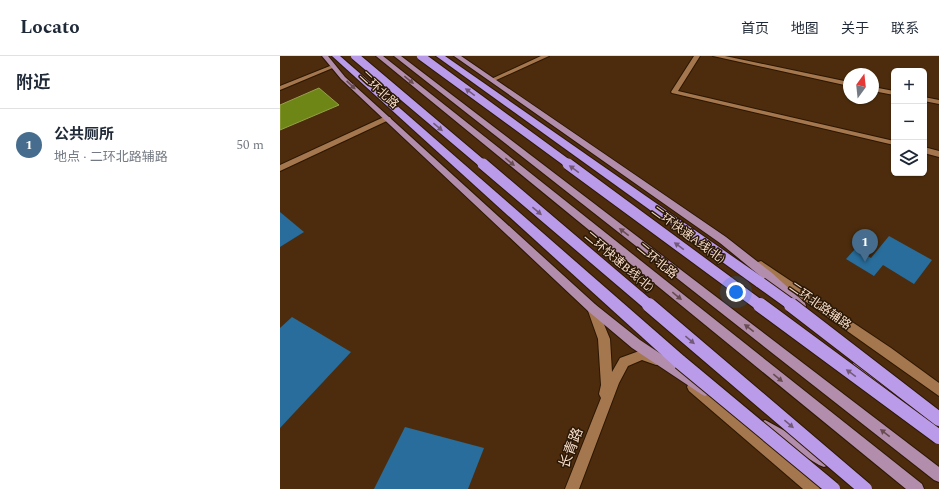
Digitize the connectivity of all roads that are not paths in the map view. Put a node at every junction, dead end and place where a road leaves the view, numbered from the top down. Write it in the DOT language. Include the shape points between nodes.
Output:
graph roads {
  1 [pos="325,56"];
  2 [pos="336,56"];
  3 [pos="355,56"];
  4 [pos="379,56"];
  5 [pos="397,56"];
  6 [pos="421,56"];
  7 [pos="440,56"];
  8 [pos="457,56"];
  9 [pos="546,56"];
  10 [pos="697,56"];
  11 [pos="716,56"];
  12 [pos="332,67"];
  13 [pos="487,83"];
  14 [pos="843,83"];
  15 [pos="280,88"];
  16 [pos="879,90"];
  17 [pos="891,92"];
  18 [pos="927,100"];
  19 [pos="939,102"];
  20 [pos="387,119"];
  21 [pos="891,143"];
  22 [pos="927,151"];
  23 [pos="939,154"];
  24 [pos="280,168"];
  25 [pos="700,224"];
  26 [pos="592,308"];
  27 [pos="661,361"];
  28 [pos="939,390"];
  29 [pos="599,419"];
  30 [pos="939,419"];
  31 [pos="939,437"];
  32 [pos="939,445"];
  33 [pos="939,475"];
  34 [pos="572,489"];
  35 [pos="813,489"];
  36 [pos="833,489"];
  37 [pos="865,489"];
  38 [pos="872,489"];
  39 [pos="917,489"];
  1 -- 12 [label="main road, 二环北路"];
  2 -- 36 [label="highway, bridge" via="686,367"];
  3 -- 37 [label="highway, 二环快速B线(北), one-way, bridge"];
  4 -- 39 [label="main road, 二环北路, one-way"];
  33 -- 5 [label="main road, 二环北路, one-way"];
  31 -- 6 [label="highway, 二环快速A线(北), one-way, bridge"];
  7 -- 13 [label="highway"];
  8 -- 13 [label="main road"];
  9 -- 13 [label="street"];
  10 -- 21 [label="street" via="674,92"];
  11 -- 14 [label="street"];
  12 -- 15 [label="street"];
  12 -- 20 [label="main road, 二环北路, one-way"];
  13 -- 25 [label="main road"];
  13 -- 30 [label="highway, bridge" via="782,298"];
  16 -- 17 [label="street"];
  18 -- 19 [label="street"];
  20 -- 24 [label="street"];
  20 -- 26 [label="main road, 二环北路"];
  22 -- 23 [label="street"];
  25 -- 28 [label="street, 二环北路辅路"];
  25 -- 32 [label="main road" via="746,258 791,297"];
  26 -- 27 [label="main road, 二环北路"];
  26 -- 29 [label="street" via="604,339 607,386"];
  27 -- 29 [label="street" via="642,355 624,362"];
  27 -- 35 [label="street"];
  27 -- 38 [label="main road, 二环北路"];
  29 -- 34 [label="street, 长青路"];
}
